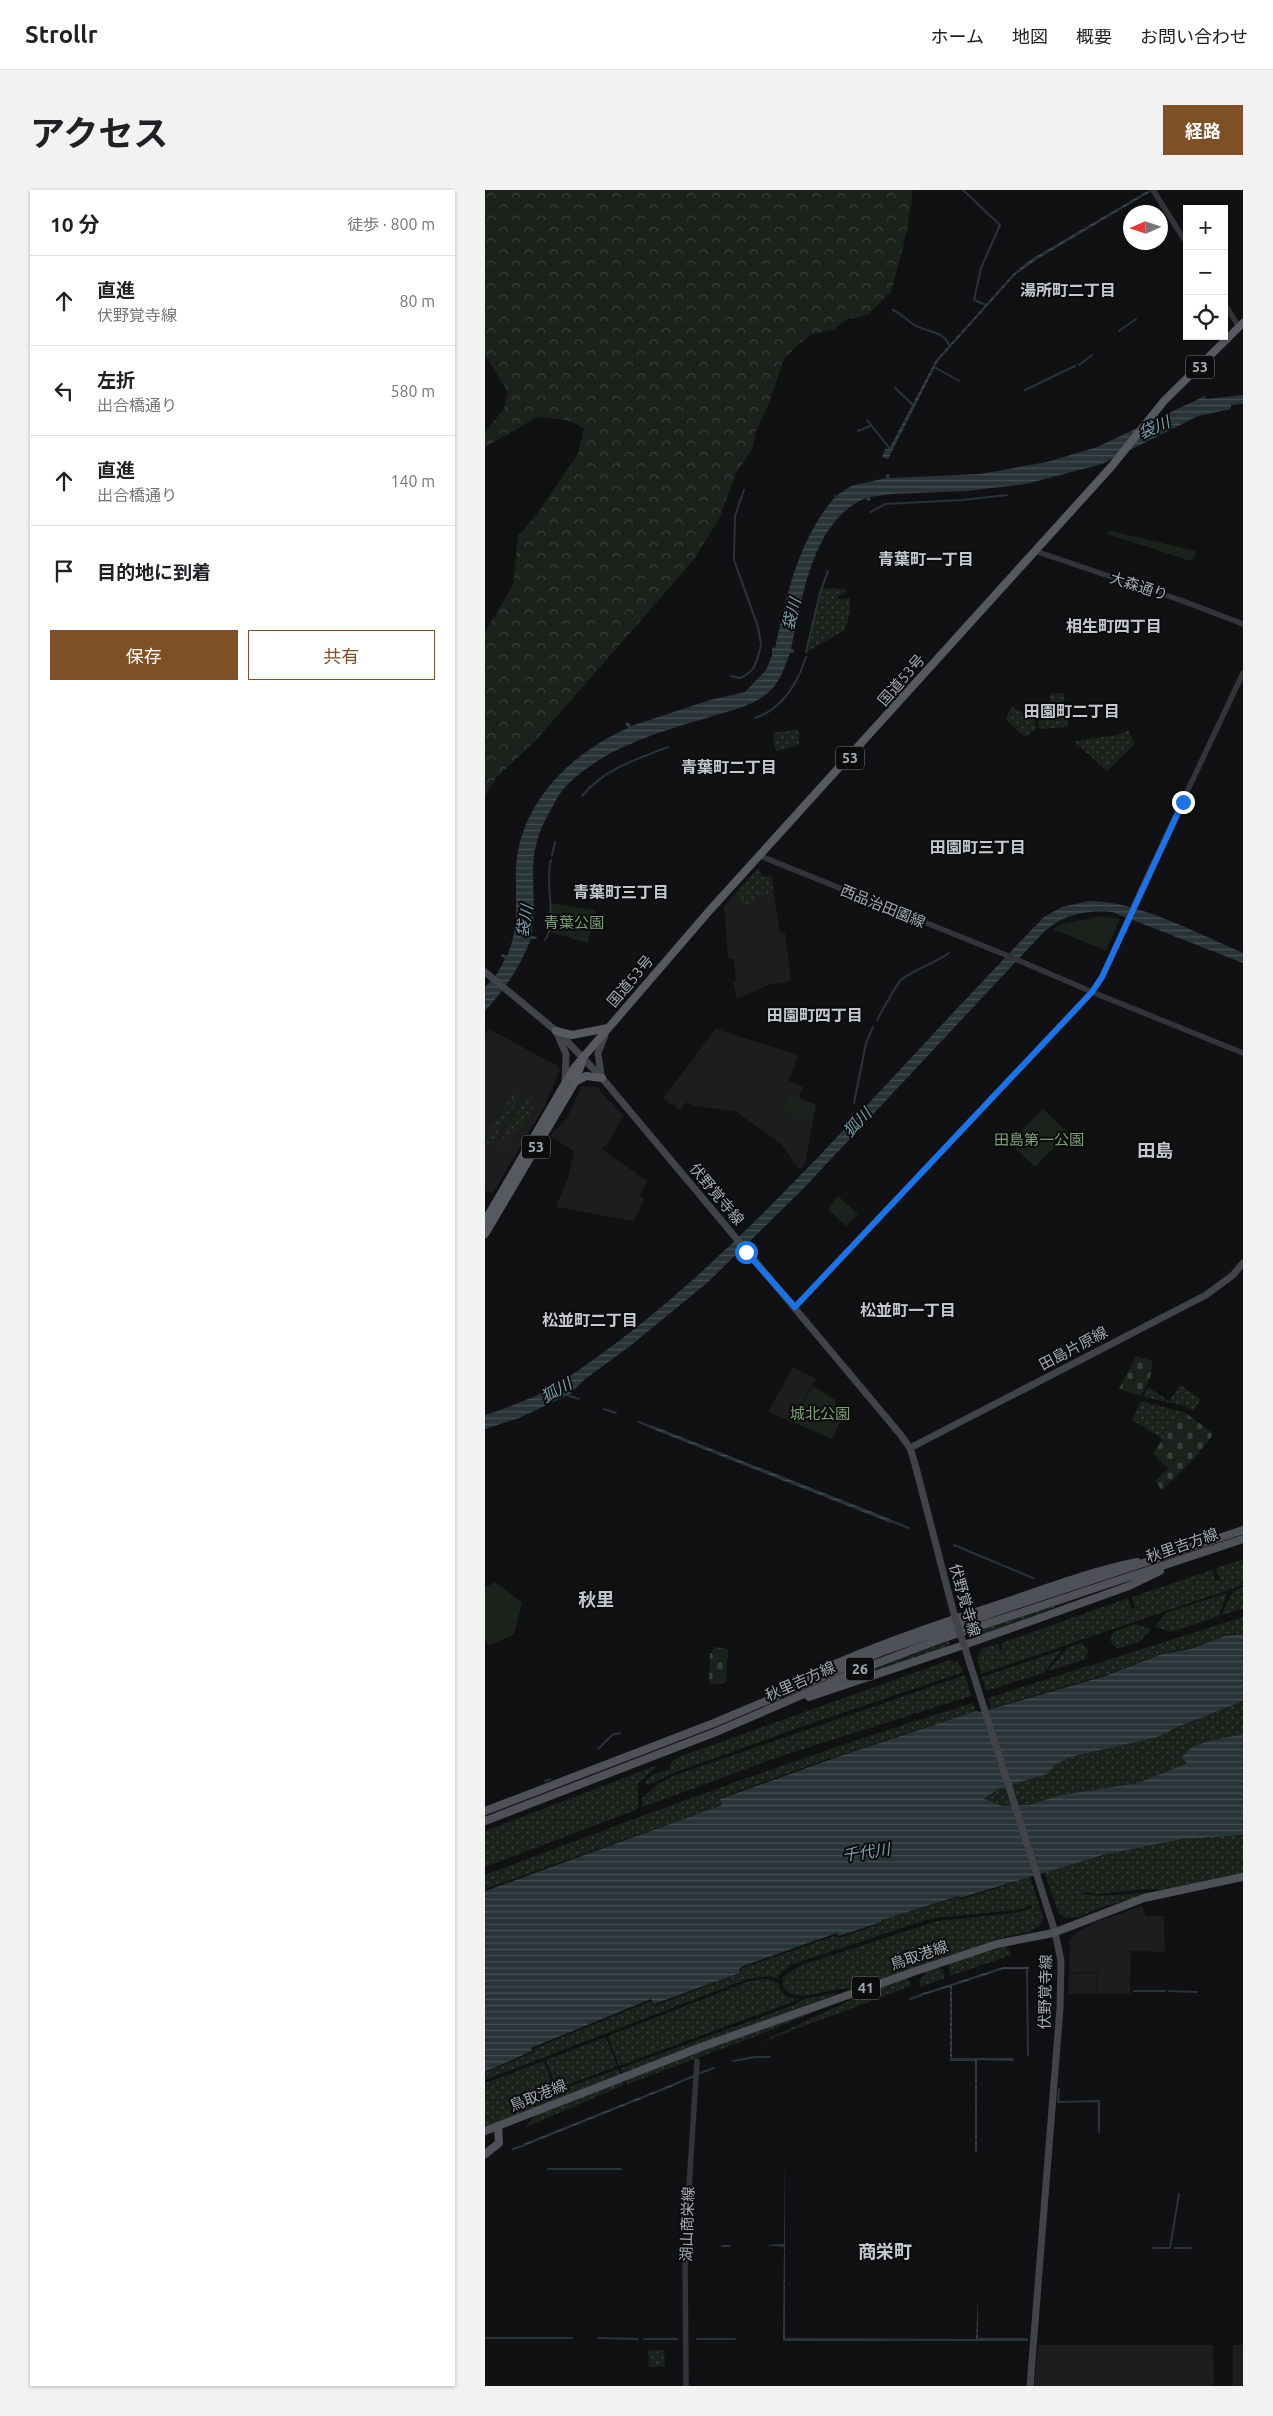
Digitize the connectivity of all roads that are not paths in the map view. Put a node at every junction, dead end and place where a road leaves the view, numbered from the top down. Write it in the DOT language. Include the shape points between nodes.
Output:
graph roads {
  1 [pos="1153,190"];
  2 [pos="1183,238"];
  3 [pos="1228,308"];
  4 [pos="1241,325"];
  5 [pos="1035,551"];
  6 [pos="1243,624"];
  7 [pos="1243,673"];
  8 [pos="760,856"];
  9 [pos="487,974"];
  10 [pos="1092,992"];
  11 [pos="608,1028"];
  12 [pos="555,1031"];
  13 [pos="1243,1053"];
  14 [pos="583,1058"];
  15 [pos="601,1078"];
  16 [pos="575,1082"];
  17 [pos="565,1084"];
  18 [pos="485,1221"];
  19 [pos="485,1234"];
  20 [pos="1243,1263"];
  21 [pos="795,1307"];
  22 [pos="909,1448"];
  23 [pos="1243,1530"];
  24 [pos="1243,1539"];
  25 [pos="1162,1558"];
  26 [pos="1185,1558"];
  27 [pos="955,1616"];
  28 [pos="964,1645"];
  29 [pos="731,1716"];
  30 [pos="735,1724"];
  31 [pos="485,1810"];
  32 [pos="485,1821"];
  33 [pos="1243,1877"];
  34 [pos="1055,1932"];
  35 [pos="697,2061"];
  36 [pos="498,2126"];
  37 [pos="485,2131"];
  38 [pos="485,2154"];
  39 [pos="686,2386"];
  40 [pos="1029,2386"];
  1 -- 2 [label="street"];
  3 -- 4 [label="street"];
  4 -- 5 [label="highway, 国道53号 / 53" via="1164,401"];
  5 -- 6 [label="street, 大森通り"];
  5 -- 8 [label="highway, 国道53号 / 53"];
  7 -- 10 [label="street" via="1102,977"];
  8 -- 10 [label="street, 西品治田園線"];
  8 -- 11 [label="highway, 国道53号 / 53"];
  9 -- 12 [label="main road, 伏野覚寺線"];
  10 -- 13 [label="street"];
  10 -- 21 [label="street"];
  11 -- 12 [label="highway" via="581,1035"];
  11 -- 14 [label="highway, 国道53号 / 53"];
  11 -- 15 [label="main road" via="598,1053"];
  12 -- 14 [label="main road, 伏野覚寺線"];
  12 -- 17 [label="main road" via="565,1054"];
  14 -- 15 [label="main road, 伏野覚寺線"];
  14 -- 16 [label="highway, 国道53号 / 53"];
  14 -- 17 [label="highway, 国道53号 / 53"];
  15 -- 16 [label="highway" via="587,1076"];
  15 -- 21 [label="main road, 伏野覚寺線"];
  16 -- 19 [label="highway, 国道53号 / 53"];
  17 -- 18 [label="highway, 国道53号 / 53"];
  20 -- 22 [label="main road, 田島片原線" via="1233,1275 1206,1295"];
  21 -- 22 [label="main road, 伏野覚寺線"];
  22 -- 27 [label="main road, 伏野覚寺線"];
  23 -- 25 [label="main road, 秋里吉方線 / 26"];
  24 -- 26 [label="main road, 秋里吉方線 / 26"];
  25 -- 27 [label="main road" via="1116,1567"];
  25 -- 29 [label="main road, 秋里吉方線 / 26" via="881,1652"];
  26 -- 28 [label="main road" via="1129,1586"];
  26 -- 30 [label="main road, 秋里吉方線 / 26" via="941,1639"];
  27 -- 28 [label="main road, 伏野覚寺線, bridge"];
  27 -- 29 [label="main road" via="832,1665"];
  28 -- 30 [label="main road"];
  28 -- 34 [label="main road, 伏野覚寺線"];
  29 -- 31 [label="main road, 秋里吉方線 / 26"];
  30 -- 32 [label="main road, 秋里吉方線 / 26"];
  33 -- 34 [label="main road, 鳥取港線 / 41" via="1144,1898"];
  34 -- 36 [label="main road, 鳥取港線 / 41" via="997,1944 889,1980 693,2050"];
  34 -- 40 [label="main road, 伏野覚寺線" via="1061,1961 1060,2008"];
  35 -- 39 [label="street, 湖山商栄線" via="686,2242"];
  36 -- 37 [label="main road, 鳥取港線 / 41"];
  36 -- 38 [label="main road, 鳥取港線" via="499,2143"];
}
